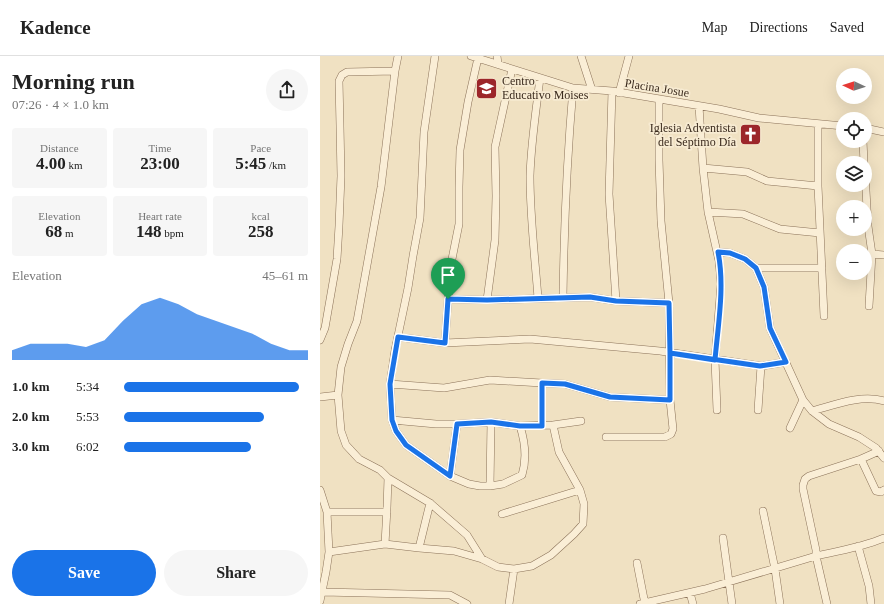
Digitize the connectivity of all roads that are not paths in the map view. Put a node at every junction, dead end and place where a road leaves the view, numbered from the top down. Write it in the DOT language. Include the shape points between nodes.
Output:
graph roads {
  1 [pos="398,56"];
  2 [pos="435,56"];
  3 [pos="497,56"];
  4 [pos="581,56"];
  5 [pos="629,56"];
  6 [pos="475,57"];
  7 [pos="498,64"];
  8 [pos="512,69"];
  9 [pos="395,71"];
  10 [pos="540,78"];
  11 [pos="572,88"];
  12 [pos="592,90"];
  13 [pos="612,91"];
  14 [pos="619,93"];
  15 [pos="659,99"];
  16 [pos="699,106"];
  17 [pos="818,124"];
  18 [pos="836,125"];
  19 [pos="872,129"];
  20 [pos="884,132"];
  21 [pos="703,168"];
  22 [pos="818,186"];
  23 [pos="866,192"];
  24 [pos="708,212"];
  25 [pos="820,233"];
  26 [pos="871,244"];
  27 [pos="718,252"];
  28 [pos="872,254"];
  29 [pos="884,255"];
  30 [pos="756,268"];
  31 [pos="822,268"];
  32 [pos="870,280"];
  33 [pos="564,297"];
  34 [pos="538,298"];
  35 [pos="448,299"];
  36 [pos="487,300"];
  37 [pos="616,301"];
  38 [pos="669,303"];
  39 [pos="869,306"];
  40 [pos="824,316"];
  41 [pos="398,337"];
  42 [pos="320,340"];
  43 [pos="445,343"];
  44 [pos="670,353"];
  45 [pos="715,360"];
  46 [pos="786,362"];
  47 [pos="760,366"];
  48 [pos="542,383"];
  49 [pos="390,384"];
  50 [pos="338,395"];
  51 [pos="320,397"];
  52 [pos="670,400"];
  53 [pos="803,400"];
  54 [pos="884,401"];
  55 [pos="717,410"];
  56 [pos="758,410"];
  57 [pos="812,410"];
  58 [pos="392,420"];
  59 [pos="581,421"];
  60 [pos="491,422"];
  61 [pos="457,424"];
  62 [pos="553,425"];
  63 [pos="520,426"];
  64 [pos="542,426"];
  65 [pos="790,428"];
  66 [pos="606,437"];
  67 [pos="879,451"];
  68 [pos="884,458"];
  69 [pos="861,459"];
  70 [pos="450,476"];
  71 [pos="388,478"];
  72 [pos="490,486"];
  73 [pos="320,490"];
  74 [pos="580,490"];
  75 [pos="884,490"];
  76 [pos="430,503"];
  77 [pos="763,511"];
  78 [pos="327,512"];
  79 [pos="387,512"];
  80 [pos="502,514"];
  81 [pos="724,538"];
  82 [pos="884,538"];
  83 [pos="385,544"];
  84 [pos="858,546"];
  85 [pos="419,548"];
  86 [pos="329,552"];
  87 [pos="816,556"];
  88 [pos="482,559"];
  89 [pos="637,564"];
  90 [pos="514,569"];
  91 [pos="775,569"];
  92 [pos="728,583"];
  93 [pos="322,592"];
  94 [pos="690,593"];
  95 [pos="320,601"];
  96 [pos="468,604"];
  97 [pos="509,604"];
  98 [pos="644,604"];
  99 [pos="693,604"];
  100 [pos="732,604"];
  101 [pos="780,604"];
  102 [pos="827,604"];
  103 [pos="872,604"];
  1 -- 9 [label="street"];
  2 -- 41 [label="street" via="424,132 420,218"];
  3 -- 7 [label="street"];
  4 -- 12 [label="street"];
  5 -- 14 [label="street"];
  6 -- 7 [label="street, Placina Josue"];
  6 -- 35 [label="street" via="460,150 459,224"];
  7 -- 8 [label="street, Placina Josue"];
  8 -- 10 [label="street, Placina Josue"];
  8 -- 36 [label="street" via="495,147 495,240"];
  9 -- 42 [label="street" via="347,72 339,81 341,176 338,252 325,328"];
  9 -- 50 [label="street" via="381,187 357,321 341,367"];
  10 -- 11 [label="street, Placina Josue"];
  10 -- 34 [label="street" via="530,175"];
  11 -- 12 [label="street, Placina Josue"];
  11 -- 33 [label="street" via="568,140"];
  12 -- 13 [label="street, Placina Josue"];
  13 -- 14 [label="street, Placina Josue"];
  13 -- 37 [label="street" via="609,194"];
  14 -- 15 [label="street, Placina Josue"];
  15 -- 16 [label="street, Placina Josue"];
  15 -- 38 [label="street" via="661,221"];
  16 -- 17 [label="street, Placina Josue" via="760,118"];
  16 -- 21 [label="street"];
  17 -- 18 [label="street, Placina Josue"];
  17 -- 22 [label="street"];
  19 -- 20 [label="street"];
  21 -- 22 [label="street" via="747,172 767,181"];
  21 -- 24 [label="street"];
  22 -- 25 [label="street"];
  23 -- 26 [label="street"];
  24 -- 25 [label="street" via="743,214 780,229"];
  24 -- 27 [label="street"];
  25 -- 31 [label="street"];
  27 -- 30 [label="street" via="730,253 745,259"];
  27 -- 45 [label="street" via="721,284"];
  28 -- 29 [label="street"];
  30 -- 31 [label="street"];
  30 -- 46 [label="street" via="764,287 770,328"];
  31 -- 40 [label="street"];
  32 -- 39 [label="street"];
  33 -- 34 [label="street"];
  33 -- 37 [label="street"];
  34 -- 36 [label="street"];
  35 -- 36 [label="street"];
  35 -- 43 [label="street"];
  37 -- 38 [label="street"];
  38 -- 44 [label="street"];
  41 -- 43 [label="street"];
  41 -- 49 [label="street"];
  43 -- 44 [label="street" via="530,339"];
  44 -- 45 [label="street"];
  44 -- 52 [label="street"];
  45 -- 47 [label="street"];
  45 -- 55 [label="street"];
  46 -- 47 [label="street"];
  46 -- 53 [label="street"];
  47 -- 56 [label="street"];
  48 -- 49 [label="street" via="490,380 444,388"];
  48 -- 52 [label="street" via="565,384 610,397"];
  48 -- 64 [label="street"];
  49 -- 58 [label="street"];
  50 -- 51 [label="street"];
  50 -- 71 [label="street" via="341,431 346,445 359,459 380,470"];
  52 -- 66 [label="street" via="673,429 665,438"];
  53 -- 57 [label="street"];
  53 -- 65 [label="street"];
  54 -- 57 [label="street" via="876,398 850,400"];
  57 -- 67 [label="street" via="829,424 859,437"];
  58 -- 61 [label="street"];
  58 -- 70 [label="street" via="406,445"];
  59 -- 62 [label="street"];
  60 -- 61 [label="street"];
  60 -- 63 [label="street"];
  60 -- 72 [label="street"];
  61 -- 70 [label="street"];
  62 -- 64 [label="street"];
  62 -- 74 [label="street" via="559,452"];
  63 -- 64 [label="street"];
  63 -- 72 [label="street" via="525,457 522,475 503,484"];
  67 -- 68 [label="street"];
  67 -- 69 [label="street"];
  69 -- 75 [label="street" via="876,491"];
  69 -- 87 [label="street" via="805,478 803,489"];
  70 -- 72 [label="street" via="469,484"];
  71 -- 76 [label="street"];
  71 -- 79 [label="street"];
  73 -- 78 [label="street"];
  74 -- 80 [label="street"];
  74 -- 90 [label="street" via="584,504 583,524 551,555 532,566"];
  76 -- 85 [label="street"];
  76 -- 88 [label="street" via="467,535"];
  77 -- 91 [label="street"];
  78 -- 79 [label="street"];
  78 -- 86 [label="street"];
  79 -- 83 [label="street"];
  81 -- 92 [label="street"];
  82 -- 84 [label="street"];
  83 -- 85 [label="street"];
  83 -- 86 [label="street"];
  84 -- 87 [label="street"];
  84 -- 103 [label="street"];
  85 -- 88 [label="street" via="454,551"];
  86 -- 93 [label="street"];
  87 -- 91 [label="street"];
  87 -- 102 [label="street"];
  88 -- 90 [label="street" via="498,567"];
  89 -- 98 [label="street"];
  90 -- 97 [label="street"];
  91 -- 92 [label="street"];
  91 -- 101 [label="street"];
  92 -- 94 [label="street"];
  92 -- 100 [label="street"];
  93 -- 95 [label="street"];
  93 -- 96 [label="street" via="450,596"];
  94 -- 98 [label="street"];
  94 -- 99 [label="street"];
}
